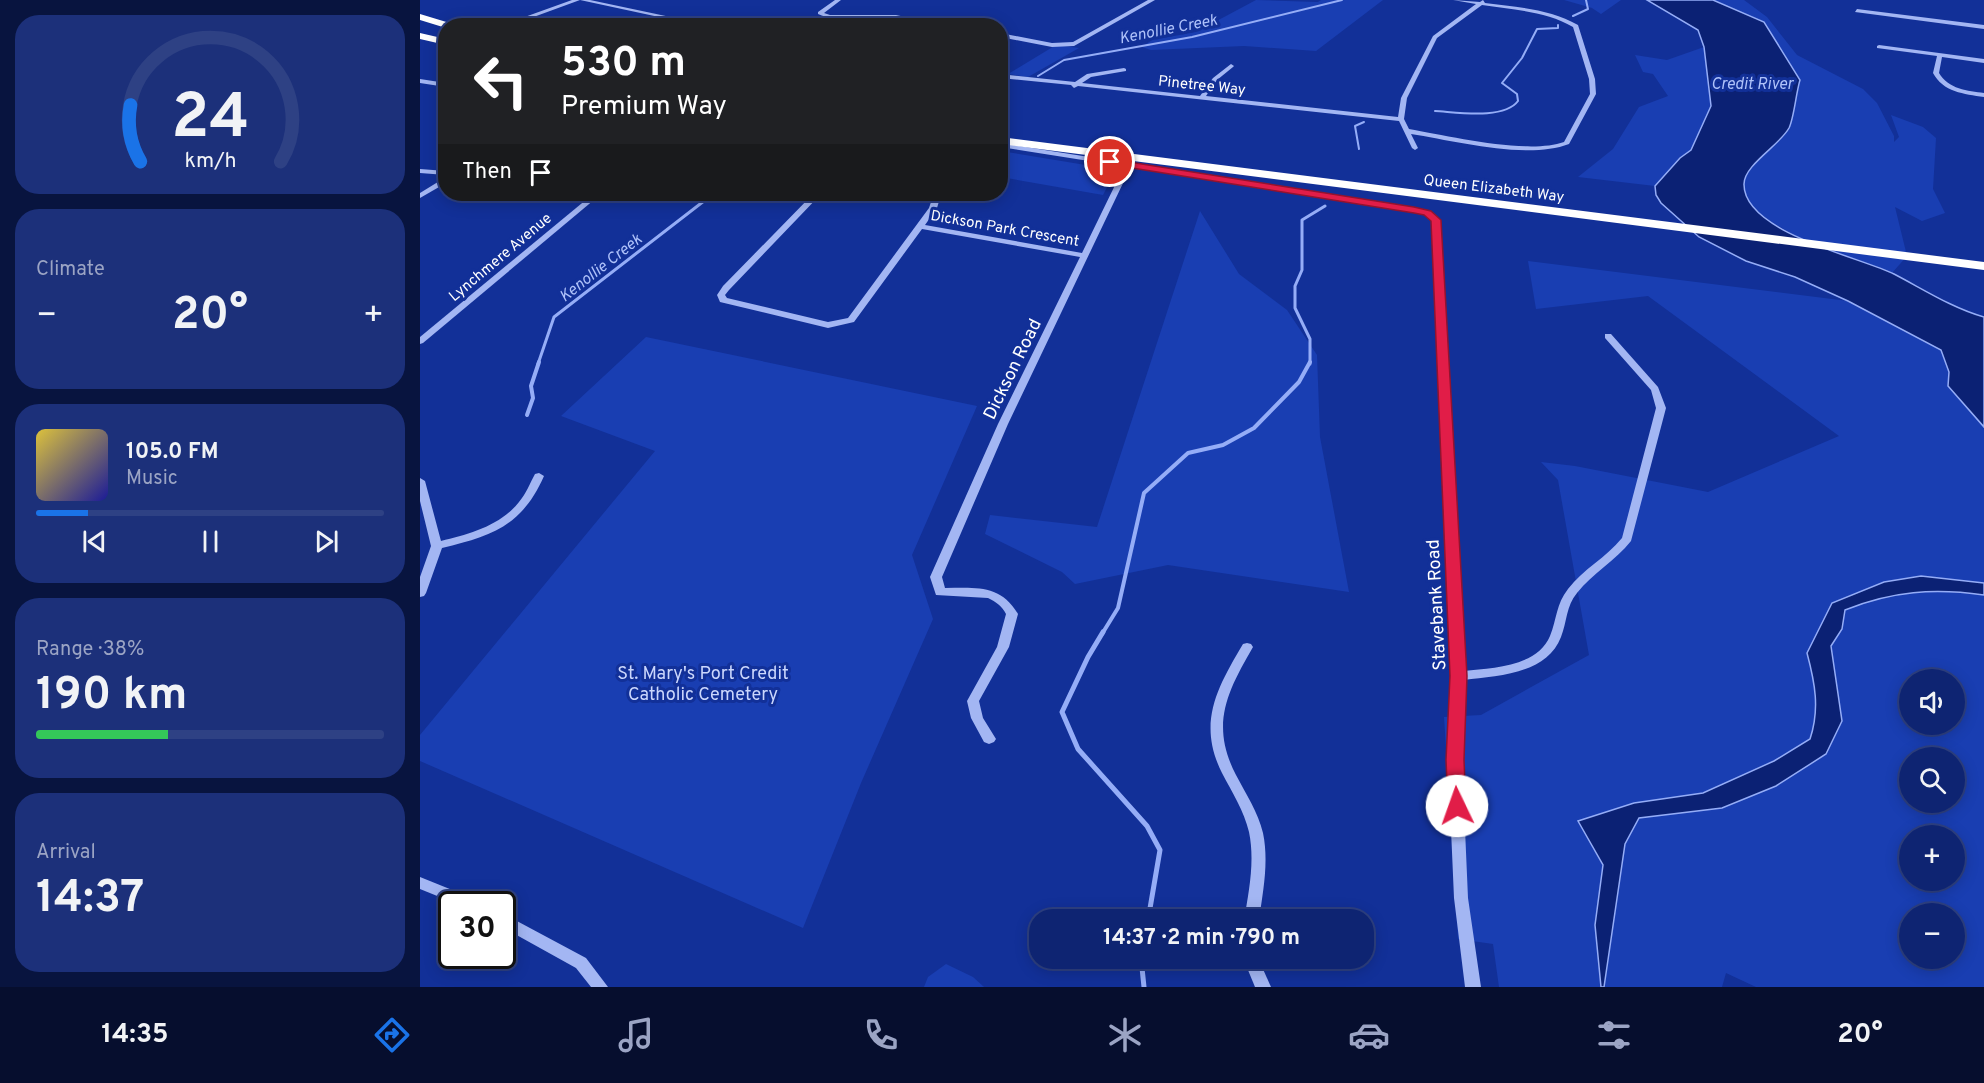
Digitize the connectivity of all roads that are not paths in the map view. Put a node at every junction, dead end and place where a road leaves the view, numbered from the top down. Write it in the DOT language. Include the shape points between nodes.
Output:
graph roads {
  1 [pos="577,0"];
  2 [pos="582,0"];
  3 [pos="838,0"];
  4 [pos="1152,0"];
  5 [pos="1456,0"];
  6 [pos="1483,2"];
  7 [pos="1883,14"];
  8 [pos="420,17"];
  9 [pos="664,17"];
  10 [pos="525,18"];
  11 [pos="669,18"];
  12 [pos="901,18"];
  13 [pos="438,22"];
  14 [pos="420,27"];
  15 [pos="1984,27"];
  16 [pos="438,30"];
  17 [pos="420,36"];
  18 [pos="1008,36"];
  19 [pos="438,40"];
  20 [pos="1879,47"];
  21 [pos="1940,55"];
  22 [pos="1984,62"];
  23 [pos="1231,66"];
  24 [pos="1124,70"];
  25 [pos="1008,77"];
  26 [pos="420,81"];
  27 [pos="438,84"];
  28 [pos="1074,86"];
  29 [pos="1984,95"];
  30 [pos="1201,98"];
  31 [pos="1401,119"];
  32 [pos="1408,131"];
  33 [pos="1008,135"];
  34 [pos="1008,144"];
  35 [pos="1008,144"];
  36 [pos="1415,148"];
  37 [pos="1132,166"];
  38 [pos="420,171"];
  39 [pos="438,172"];
  40 [pos="438,184"];
  41 [pos="420,196"];
  42 [pos="589,201"];
  43 [pos="810,201"];
  44 [pos="936,201"];
  45 [pos="1580,212"];
  46 [pos="919,226"];
  47 [pos="1086,256"];
  48 [pos="1953,257"];
  49 [pos="1984,257"];
  50 [pos="1984,266"];
  51 [pos="1608,336"];
  52 [pos="420,341"];
  53 [pos="539,476"];
  54 [pos="420,481"];
  55 [pos="437,546"];
  56 [pos="420,593"];
  57 [pos="1247,647"];
  58 [pos="1458,676"];
  59 [pos="989,739"];
  60 [pos="420,883"];
  61 [pos="440,891"];
  62 [pos="1253,909"];
  63 [pos="516,928"];
  64 [pos="1255,969"];
  65 [pos="600,987"];
  66 [pos="1263,987"];
  67 [pos="1473,987"];
  1 -- 10 [label="street"];
  2 -- 9 [label="street"];
  3 -- 12 [label="street" via="820,13 829,17"];
  4 -- 18 [label="street" via="1068,46"];
  5 -- 6 [label="street"];
  6 -- 31 [label="street" via="1435,37 1404,98"];
  6 -- 32 [label="street" via="1540,12 1576,26 1593,94 1567,143 1539,150"];
  7 -- 15 [label="street"];
  8 -- 13 [label="highway"];
  9 -- 11 [label="street"];
  14 -- 16 [label="highway"];
  17 -- 19 [label="highway"];
  20 -- 21 [label="street"];
  21 -- 22 [label="street"];
  21 -- 29 [label="street" via="1936,73 1942,82"];
  23 -- 30 [label="street"];
  24 -- 28 [label="street" via="1089,75"];
  25 -- 28 [label="street, Pinetree Way"];
  26 -- 27 [label="street"];
  28 -- 30 [label="street, Pinetree Way"];
  30 -- 31 [label="street, Pinetree Way"];
  31 -- 32 [label="street"];
  32 -- 36 [label="street"];
  33 -- 45 [label="highway, Queen Elizabeth Way"];
  34 -- 45 [label="highway, Queen Elizabeth Way"];
  35 -- 37 [label="street"];
  37 -- 47 [label="street, Dickson Road"];
  37 -- 58 [label="street, Stavebank Road" via="1414,210 1428,213 1436,220"];
  38 -- 39 [label="street"];
  40 -- 41 [label="street"];
  42 -- 52 [label="street, Lynchmere Avenue"];
  43 -- 46 [label="street, Dickson Park Crescent" via="726,288 721,295 723,300 822,324 844,322 858,313"];
  44 -- 46 [label="street, Dickson Park Crescent"];
  45 -- 48 [label="highway, Queen Elizabeth Way"];
  46 -- 47 [label="street, Dickson Park Crescent"];
  47 -- 59 [label="street, Dickson Road" via="963,512 936,577 940,592 991,594 1008,604 1012,614 1003,647 973,701"];
  48 -- 49 [label="highway, Queen Elizabeth Way"];
  48 -- 50 [label="highway, Queen Elizabeth Way"];
  51 -- 58 [label="street" via="1655,389 1661,408 1627,538 1566,600 1554,641 1540,654 1508,670"];
  53 -- 55 [label="street" via="532,495 512,517 471,537"];
  54 -- 55 [label="street"];
  55 -- 56 [label="street"];
  57 -- 62 [label="street" via="1220,696 1216,725 1220,754 1244,796 1256,833 1258,876"];
  58 -- 67 [label="street, Stavebank Road" via="1455,760 1461,898"];
  60 -- 61 [label="street"];
  63 -- 65 [label="street" via="581,963"];
  64 -- 66 [label="street"];
}
